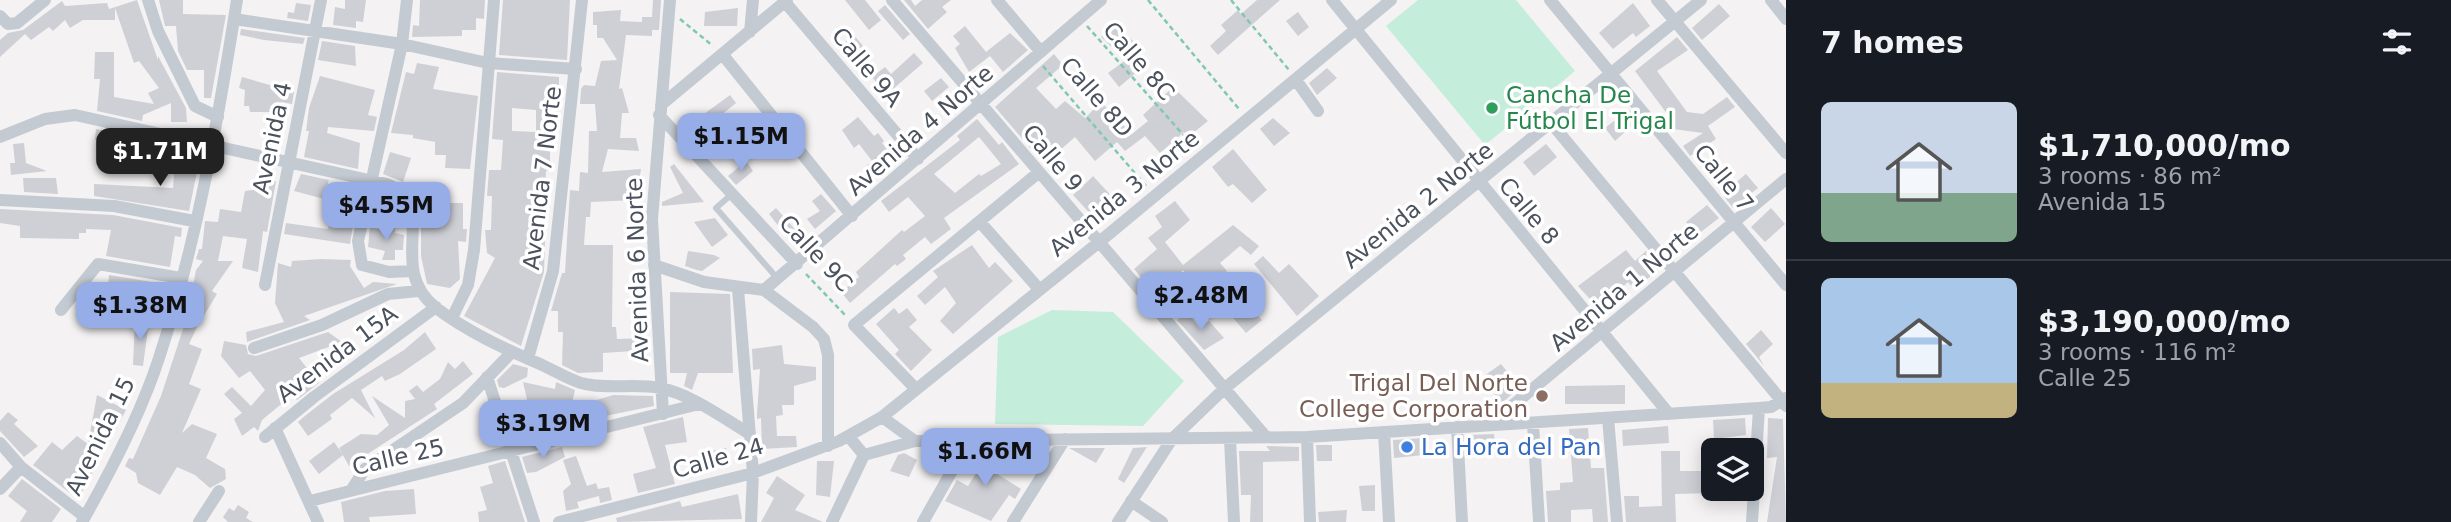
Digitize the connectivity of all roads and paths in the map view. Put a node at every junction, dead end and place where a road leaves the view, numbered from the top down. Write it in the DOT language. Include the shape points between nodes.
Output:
graph roads {
  1 [pos="45,0"];
  2 [pos="148,0"];
  3 [pos="237,0"];
  4 [pos="321,0"];
  5 [pos="407,0"];
  6 [pos="494,0"];
  7 [pos="582,0"];
  8 [pos="753,0"];
  9 [pos="892,0"];
  10 [pos="997,0"];
  11 [pos="1101,0"];
  12 [pos="1148,0"];
  13 [pos="1231,0"];
  14 [pos="1332,0"];
  15 [pos="1391,0"];
  16 [pos="1550,0"];
  17 [pos="1657,0"];
  18 [pos="1702,0"];
  19 [pos="1771,0"];
  20 [pos="786,1"];
  21 [pos="670,5"];
  22 [pos="0,16"];
  23 [pos="1080,18"];
  24 [pos="234,19"];
  25 [pos="1786,19"];
  26 [pos="1675,22"];
  27 [pos="1356,30"];
  28 [pos="750,32"];
  29 [pos="316,33"];
  30 [pos="402,44"];
  31 [pos="723,55"];
  32 [pos="1038,55"];
  33 [pos="488,63"];
  34 [pos="576,69"];
  35 [pos="1612,74"];
  36 [pos="1296,80"];
  37 [pos="981,105"];
  38 [pos="660,110"];
  39 [pos="1318,111"];
  40 [pos="218,117"];
  41 [pos="1248,119"];
  42 [pos="1552,124"];
  43 [pos="0,137"];
  44 [pos="214,144"];
  45 [pos="1786,153"];
  46 [pos="1202,157"];
  47 [pos="918,159"];
  48 [pos="288,163"];
  49 [pos="1038,173"];
  50 [pos="1786,179"];
  51 [pos="371,180"];
  52 [pos="1478,182"];
  53 [pos="732,194"];
  54 [pos="1155,196"];
  55 [pos="0,200"];
  56 [pos="852,216"];
  57 [pos="194,221"];
  58 [pos="980,222"];
  59 [pos="1733,223"];
  60 [pos="1098,243"];
  61 [pos="797,264"];
  62 [pos="654,265"];
  63 [pos="413,271"];
  64 [pos="1673,274"];
  65 [pos="181,278"];
  66 [pos="778,279"];
  67 [pos="265,285"];
  68 [pos="1786,285"];
  69 [pos="738,289"];
  70 [pos="1039,289"];
  71 [pos="764,290"];
  72 [pos="418,291"];
  73 [pos="436,307"];
  74 [pos="61,310"];
  75 [pos="452,318"];
  76 [pos="854,325"];
  77 [pos="1604,332"];
  78 [pos="254,348"];
  79 [pos="512,352"];
  80 [pos="528,358"];
  81 [pos="487,377"];
  82 [pos="662,388"];
  83 [pos="915,388"];
  84 [pos="1225,388"];
  85 [pos="1784,402"];
  86 [pos="699,404"];
  87 [pos="1759,408"];
  88 [pos="663,414"];
  89 [pos="1669,414"];
  90 [pos="882,417"];
  91 [pos="1608,418"];
  92 [pos="1533,423"];
  93 [pos="1489,426"];
  94 [pos="1457,427"];
  95 [pos="1384,432"];
  96 [pos="750,434"];
  97 [pos="849,437"];
  98 [pos="1266,437"];
  99 [pos="1307,437"];
  100 [pos="970,439"];
  101 [pos="1065,439"];
  102 [pos="1172,439"];
  103 [pos="1230,439"];
  104 [pos="915,441"];
  105 [pos="0,443"];
  106 [pos="828,446"];
  107 [pos="513,452"];
  108 [pos="864,455"];
  109 [pos="21,467"];
  110 [pos="754,473"];
  111 [pos="0,489"];
  112 [pos="352,489"];
  113 [pos="219,491"];
  114 [pos="310,501"];
  115 [pos="1131,501"];
  116 [pos="84,520"];
  117 [pos="199,522"];
  118 [pos="318,522"];
  119 [pos="534,522"];
  120 [pos="559,522"];
  121 [pos="751,522"];
  122 [pos="832,522"];
  123 [pos="923,522"];
  124 [pos="1013,522"];
  125 [pos="1118,522"];
  126 [pos="1162,522"];
  127 [pos="1234,522"];
  128 [pos="1310,522"];
  129 [pos="1389,522"];
  130 [pos="1462,522"];
  131 [pos="1539,522"];
  132 [pos="1617,522"];
  133 [pos="1752,522"];
  1 -- 22 [label="street" via="17,23 8,24"];
  2 -- 40 [label="street" via="195,106"];
  3 -- 24 [label="street, Avenida 15"];
  4 -- 29 [label="street, Avenida 4"];
  5 -- 30 [label="street"];
  6 -- 33 [label="street"];
  7 -- 34 [label="street, Avenida 7 Norte"];
  8 -- 28 [label="street"];
  9 -- 37 [label="street, Calle 9"];
  10 -- 32 [label="street, Calle 8D"];
  11 -- 23 [label="street, Avenida 4 Norte"];
  12 -- 41 [label="path"];
  13 -- 36 [label="path"];
  14 -- 27 [label="street, Calle 8"];
  15 -- 27 [label="street, Avenida 3 Norte"];
  16 -- 35 [label="street, Calle 7"];
  17 -- 26 [label="street"];
  18 -- 26 [label="street, Avenida 2 Norte"];
  19 -- 25 [label="street"];
  20 -- 28 [label="street"];
  20 -- 47 [label="street, Calle 9A"];
  21 -- 31 [label="path"];
  21 -- 38 [label="street, Avenida 6 Norte"];
  23 -- 32 [label="street, Avenida 4 Norte"];
  23 -- 46 [label="path, Calle 8C"];
  24 -- 29 [label="street"];
  24 -- 40 [label="street, Avenida 15"];
  26 -- 35 [label="street, Avenida 2 Norte"];
  26 -- 45 [label="street"];
  27 -- 36 [label="street, Avenida 3 Norte"];
  27 -- 52 [label="street, Calle 8"];
  28 -- 31 [label="street"];
  29 -- 30 [label="street"];
  29 -- 48 [label="street, Avenida 4"];
  30 -- 33 [label="street"];
  30 -- 51 [label="street"];
  31 -- 38 [label="street"];
  31 -- 56 [label="street"];
  32 -- 37 [label="street, Avenida 4 Norte"];
  32 -- 54 [label="path, Calle 8D"];
  33 -- 34 [label="street"];
  33 -- 75 [label="street" via="471,270"];
  34 -- 80 [label="street, Avenida 7 Norte" via="553,271"];
  35 -- 42 [label="street, Avenida 2 Norte"];
  35 -- 59 [label="street, Calle 7"];
  36 -- 39 [label="street"];
  36 -- 41 [label="street, Avenida 3 Norte"];
  37 -- 47 [label="street, Avenida 4 Norte"];
  37 -- 49 [label="street, Calle 9"];
  38 -- 53 [label="street, Calle 9C"];
  38 -- 62 [label="street, Avenida 6 Norte"];
  40 -- 44 [label="street, Avenida 15"];
  41 -- 46 [label="street, Avenida 3 Norte"];
  42 -- 52 [label="street, Avenida 2 Norte"];
  42 -- 64 [label="street"];
  43 -- 44 [label="street" via="45,119 75,115"];
  44 -- 48 [label="street"];
  44 -- 57 [label="street, Avenida 15"];
  46 -- 54 [label="street, Avenida 3 Norte"];
  47 -- 56 [label="street, Avenida 4 Norte"];
  48 -- 51 [label="street"];
  48 -- 67 [label="street, Avenida 4"];
  49 -- 58 [label="street"];
  49 -- 60 [label="street, Calle 9"];
  50 -- 59 [label="street, Avenida 1 Norte"];
  51 -- 63 [label="street" via="399,189 408,200"];
  51 -- 63 [label="street" via="358,241 362,265 389,272"];
  52 -- 77 [label="street, Calle 8"];
  52 -- 84 [label="street, Avenida 2 Norte"];
  53 -- 61 [label="street, Calle 9C"];
  53 -- 66 [label="lane" via="716,208"];
  54 -- 60 [label="street, Avenida 3 Norte"];
  55 -- 57 [label="street" via="114,206"];
  56 -- 61 [label="street, Avenida 4 Norte"];
  57 -- 65 [label="street, Avenida 15"];
  58 -- 70 [label="street"];
  58 -- 76 [label="street"];
  59 -- 64 [label="street, Avenida 1 Norte"];
  59 -- 68 [label="street, Calle 7"];
  60 -- 70 [label="street, Avenida 3 Norte"];
  60 -- 84 [label="street, Calle 9"];
  61 -- 66 [label="street, Avenida 4 Norte"];
  61 -- 76 [label="path, Calle 9C"];
  62 -- 69 [label="street"];
  62 -- 82 [label="street, Avenida 6 Norte"];
  63 -- 72 [label="street"];
  64 -- 77 [label="street, Avenida 1 Norte"];
  64 -- 85 [label="street"];
  65 -- 74 [label="street" via="98,264"];
  65 -- 116 [label="street, Avenida 15" via="151,381"];
  66 -- 71 [label="street, Avenida 4 Norte"];
  69 -- 71 [label="street"];
  69 -- 96 [label="street"];
  70 -- 83 [label="street, Avenida 3 Norte"];
  71 -- 106 [label="street" via="824,339"];
  72 -- 73 [label="street"];
  72 -- 78 [label="street" via="387,294 322,325"];
  73 -- 75 [label="street"];
  73 -- 114 [label="street, Avenida 15A" via="270,433"];
  75 -- 79 [label="street"];
  76 -- 83 [label="street, Calle 9C"];
  77 -- 89 [label="street, Calle 8"];
  77 -- 93 [label="street, Avenida 1 Norte"];
  79 -- 80 [label="street"];
  79 -- 81 [label="street"];
  80 -- 82 [label="street" via="582,383"];
  81 -- 107 [label="street"];
  81 -- 112 [label="street" via="463,402 365,468"];
  82 -- 86 [label="street"];
  82 -- 88 [label="street, Avenida 6 Norte"];
  83 -- 90 [label="street, Avenida 3 Norte"];
  84 -- 98 [label="street, Calle 9"];
  84 -- 102 [label="street, Avenida 2 Norte"];
  85 -- 87 [label="street"];
  86 -- 88 [label="street, Calle 25"];
  86 -- 96 [label="street"];
  87 -- 89 [label="street"];
  87 -- 133 [label="street"];
  88 -- 107 [label="street, Calle 25"];
  89 -- 91 [label="street"];
  90 -- 97 [label="street, Calle 24"];
  90 -- 104 [label="street"];
  91 -- 92 [label="street"];
  91 -- 132 [label="street"];
  92 -- 93 [label="street"];
  92 -- 131 [label="street"];
  93 -- 94 [label="street"];
  94 -- 95 [label="street"];
  94 -- 130 [label="street"];
  95 -- 99 [label="street"];
  95 -- 129 [label="street"];
  96 -- 110 [label="street"];
  97 -- 106 [label="street, Calle 24"];
  97 -- 108 [label="street"];
  98 -- 99 [label="street"];
  98 -- 103 [label="street"];
  99 -- 128 [label="street"];
  100 -- 101 [label="street"];
  100 -- 104 [label="street"];
  100 -- 123 [label="street"];
  101 -- 102 [label="street"];
  101 -- 124 [label="street"];
  102 -- 103 [label="street"];
  102 -- 115 [label="street, Avenida 2 Norte"];
  103 -- 127 [label="street"];
  104 -- 108 [label="street"];
  105 -- 109 [label="street"];
  106 -- 110 [label="street, Calle 24"];
  107 -- 112 [label="street, Calle 25"];
  107 -- 119 [label="street"];
  108 -- 122 [label="street"];
  109 -- 111 [label="street"];
  109 -- 116 [label="street"];
  110 -- 120 [label="street, Calle 24"];
  110 -- 121 [label="street"];
  112 -- 114 [label="street, Calle 25"];
  113 -- 117 [label="street"];
  114 -- 118 [label="street"];
  115 -- 125 [label="street, Avenida 2 Norte"];
  115 -- 126 [label="street"];
}
